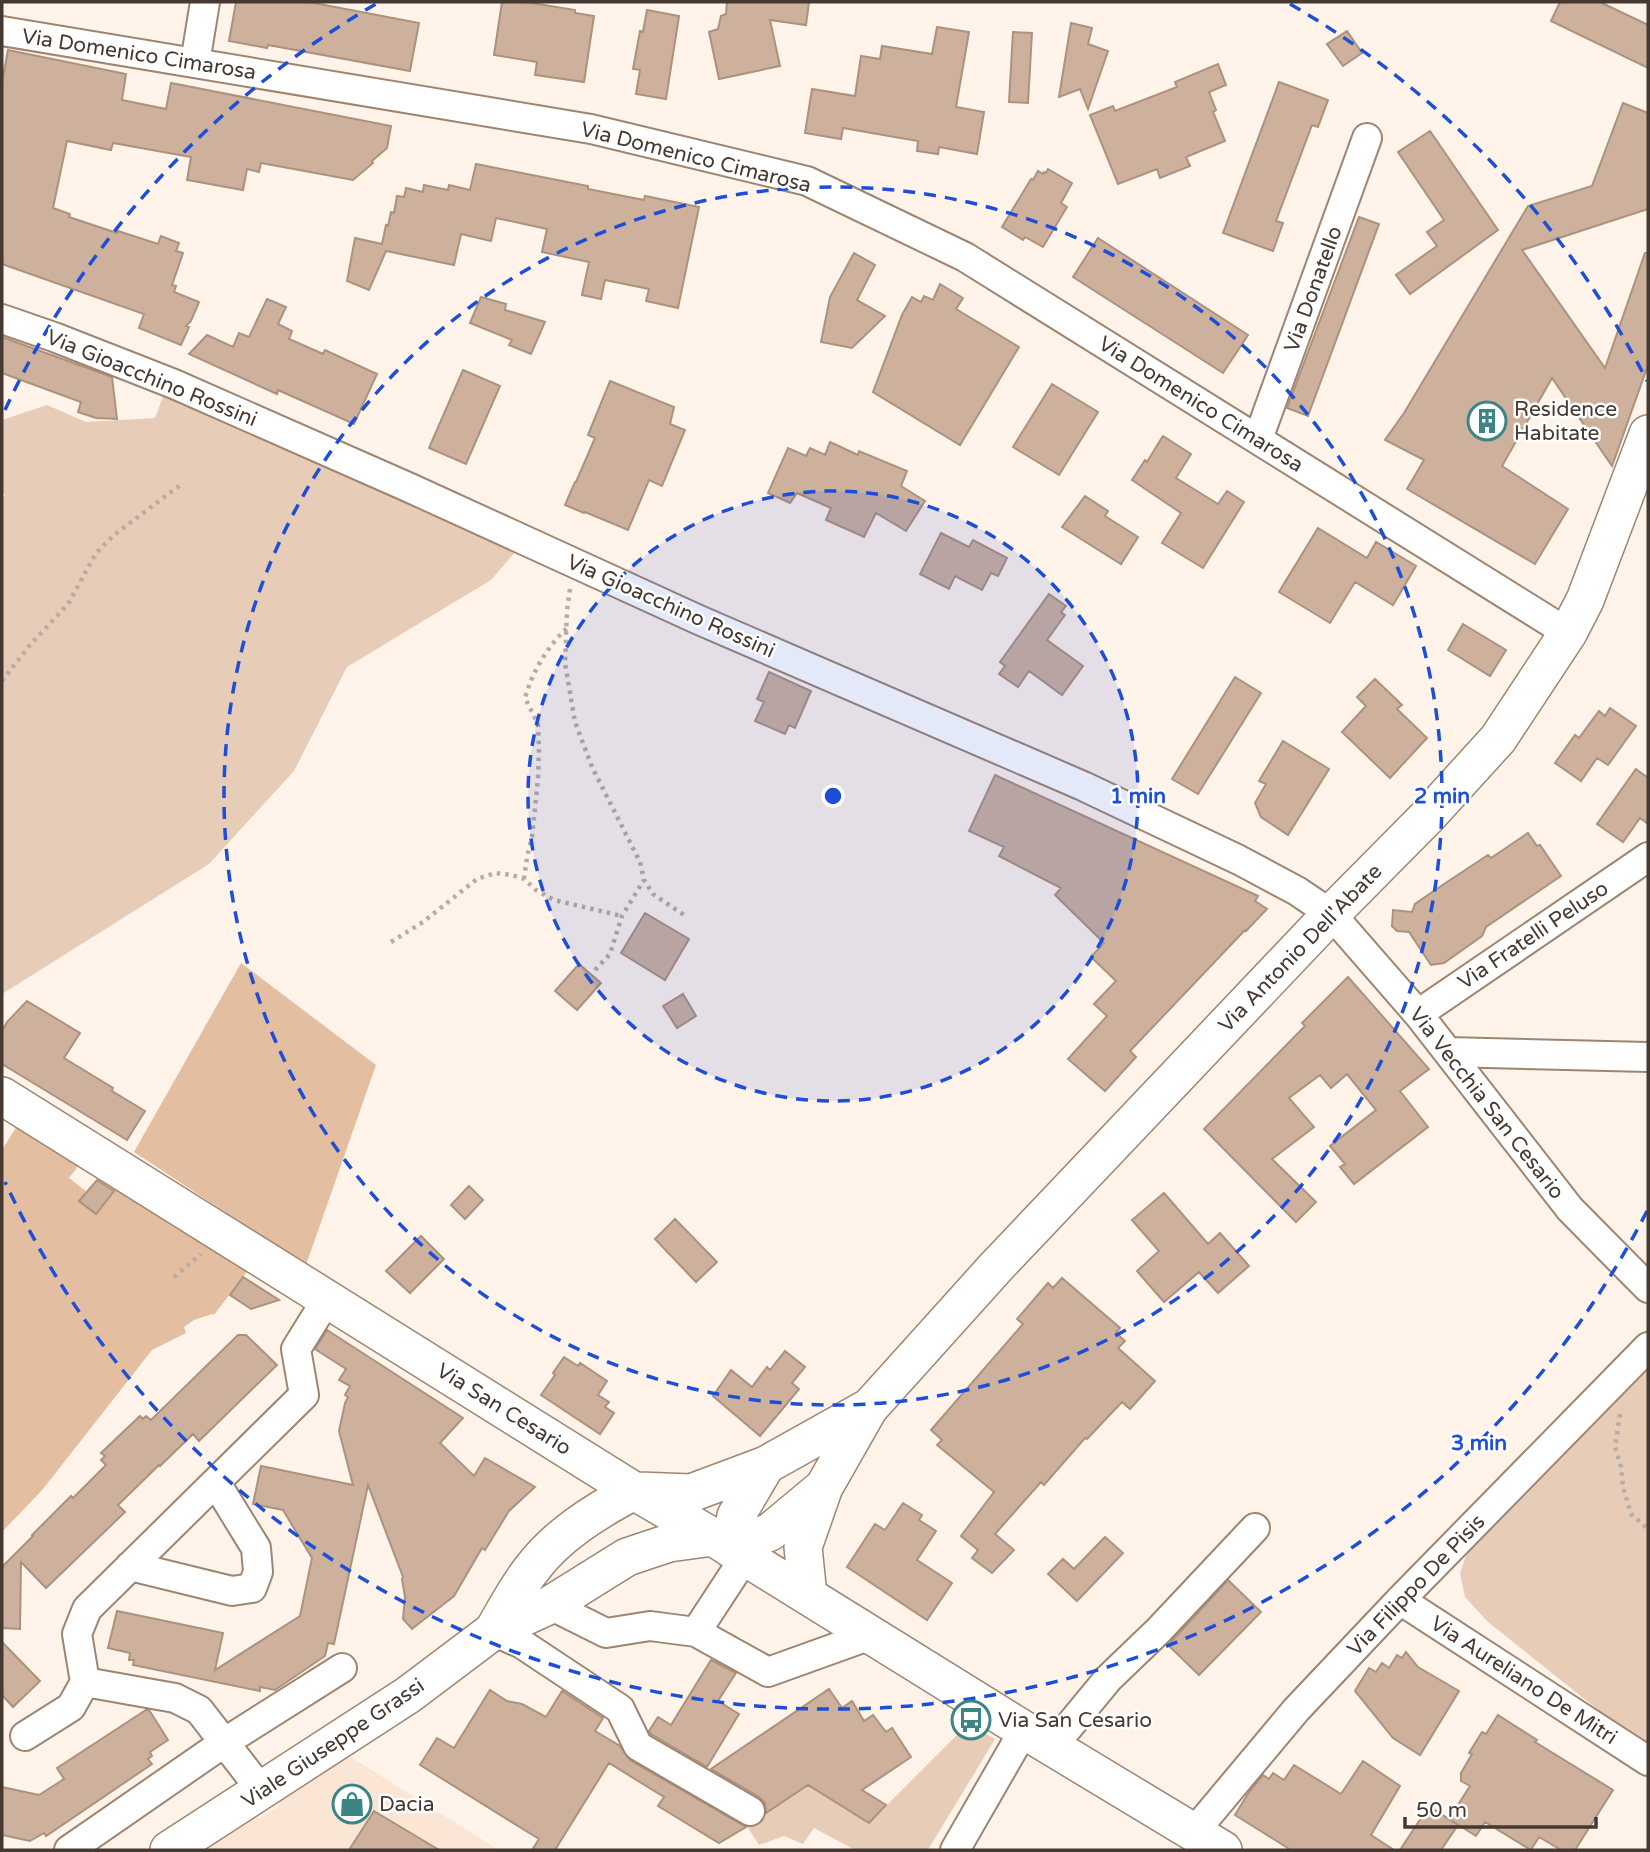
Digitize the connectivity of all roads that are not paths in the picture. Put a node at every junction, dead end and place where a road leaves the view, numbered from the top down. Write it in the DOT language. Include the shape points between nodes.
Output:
graph roads {
  1 [pos="205,2"];
  2 [pos="2,31"];
  3 [pos="195,63"];
  4 [pos="1367,138"];
  5 [pos="2,319"];
  6 [pos="1648,434"];
  7 [pos="1258,439"];
  8 [pos="1641,483"];
  9 [pos="1568,633"];
  10 [pos="1648,857"];
  11 [pos="1331,914"];
  12 [pos="1418,1014"];
  13 [pos="1448,1052"];
  14 [pos="1648,1057"];
  15 [pos="2,1096"];
  16 [pos="1648,1288"];
  17 [pos="327,1299"];
  18 [pos="1648,1347"];
  19 [pos="869,1408"];
  20 [pos="766,1465"];
  21 [pos="216,1483"];
  22 [pos="824,1487"];
  23 [pos="634,1491"];
  24 [pos="1255,1528"];
  25 [pos="729,1548"];
  26 [pos="627,1557"];
  27 [pos="130,1566"];
  28 [pos="808,1596"];
  29 [pos="1400,1600"];
  30 [pos="551,1605"];
  31 [pos="493,1631"];
  32 [pos="696,1632"];
  33 [pos="871,1635"];
  34 [pos="342,1668"];
  35 [pos="85,1682"];
  36 [pos="25,1736"];
  37 [pos="1038,1738"];
  38 [pos="225,1742"];
  39 [pos="1648,1761"];
  40 [pos="262,1791"];
  41 [pos="750,1811"];
  42 [pos="1208,1841"];
  43 [pos="69,1850"];
  44 [pos="169,1850"];
  45 [pos="954,1850"];
  1 -- 3 [label="street"];
  2 -- 3 [label="street, Via Domenico Cimarosa"];
  3 -- 7 [label="street, Via Domenico Cimarosa" via="591,130 807,181 965,257"];
  4 -- 7 [label="street, Via Donatello"];
  5 -- 11 [label="street, Via Gioacchino Rossini" via="174,384 1095,792 1239,860"];
  6 -- 8 [label="main road, Via Antonio Dell'Abate"];
  7 -- 9 [label="street, Via Domenico Cimarosa"];
  8 -- 9 [label="main road, Via Antonio Dell'Abate"];
  9 -- 11 [label="main road, Via Antonio Dell'Abate" via="1498,739"];
  10 -- 12 [label="street, Via Fratelli Peluso"];
  11 -- 12 [label="street, Via Vecchia San Cesario"];
  11 -- 19 [label="main road, Via Antonio Dell'Abate"];
  12 -- 13 [label="street, Via Vecchia San Cesario"];
  13 -- 14 [label="street"];
  13 -- 16 [label="street, Via Vecchia San Cesario" via="1570,1209"];
  15 -- 17 [label="main road, Via San Cesario"];
  17 -- 21 [label="street" via="296,1349 304,1395"];
  17 -- 23 [label="main road, Via San Cesario"];
  18 -- 29 [label="street, Via Filippo De Pisis"];
  19 -- 20 [label="main road, Via Antonio Dell'Abate"];
  19 -- 22 [label="main road, Via Antonio Dell'Abate"];
  20 -- 23 [label="main road, Via Antonio Dell'Abate" via="691,1493"];
  20 -- 25 [label="main road" via="736,1516"];
  21 -- 27 [label="street"];
  21 -- 27 [label="street" via="256,1548 258,1572 252,1588 232,1591"];
  22 -- 25 [label="main road, Via Antonio Dell'Abate" via="770,1532"];
  22 -- 28 [label="main road, Via Antonio Dell'Abate" via="803,1547"];
  23 -- 25 [label="main road, Via San Cesario"];
  23 -- 26 [label="main road" via="639,1522"];
  23 -- 31 [label="main road, Viale Giuseppe Grassi" via="564,1535 531,1570"];
  24 -- 37 [label="street" via="1159,1630"];
  25 -- 26 [label="main road, Viale Giuseppe Grassi" via="669,1543"];
  25 -- 28 [label="main road, Via San Cesario"];
  25 -- 32 [label="street"];
  26 -- 30 [label="main road, Viale Giuseppe Grassi"];
  27 -- 35 [label="street" via="87,1609 77,1634"];
  28 -- 33 [label="main road, Via San Cesario"];
  29 -- 39 [label="street, Via Aureliano De Mitri"];
  29 -- 42 [label="street, Via Filippo De Pisis" via="1296,1710"];
  30 -- 31 [label="main road, Viale Giuseppe Grassi"];
  30 -- 32 [label="street" via="606,1633 650,1626"];
  31 -- 40 [label="main road, Viale Giuseppe Grassi" via="408,1695"];
  31 -- 41 [label="street" via="522,1644 620,1709 638,1746"];
  32 -- 33 [label="street" via="768,1672"];
  33 -- 37 [label="main road, Via San Cesario"];
  34 -- 38 [label="street"];
  35 -- 36 [label="street" via="71,1707"];
  35 -- 38 [label="street" via="175,1698 199,1710"];
  37 -- 42 [label="main road, Via San Cesario"];
  37 -- 45 [label="street"];
  38 -- 40 [label="street"];
  38 -- 43 [label="street"];
  40 -- 44 [label="main road, Viale Giuseppe Grassi"];
}
